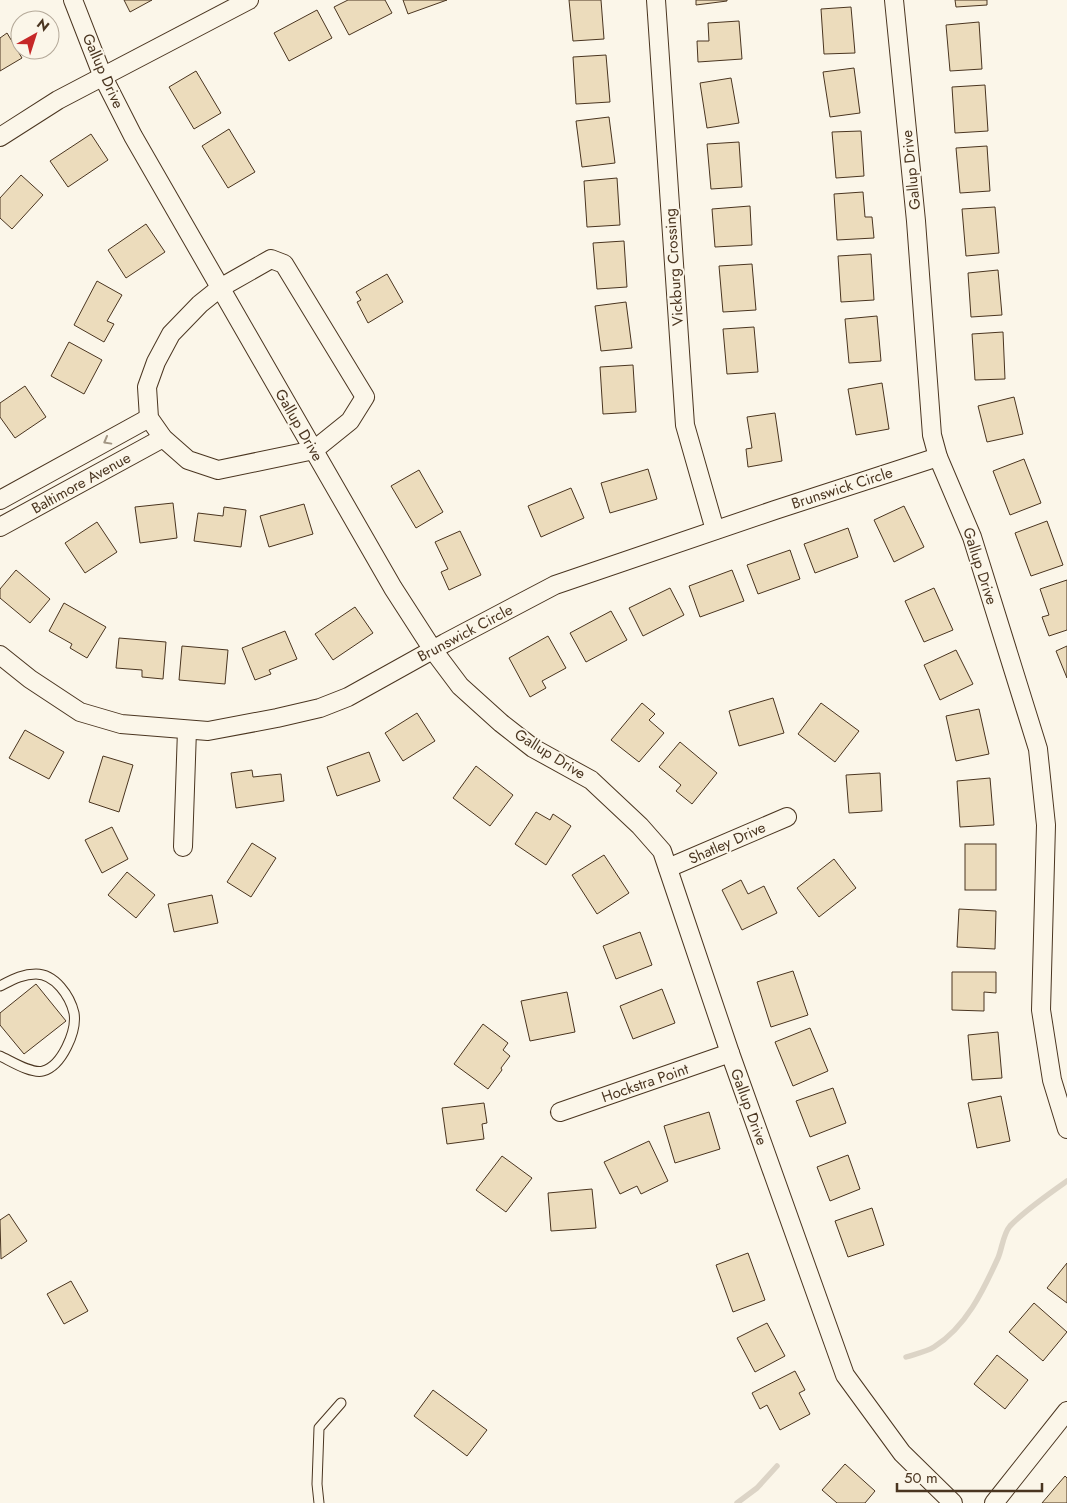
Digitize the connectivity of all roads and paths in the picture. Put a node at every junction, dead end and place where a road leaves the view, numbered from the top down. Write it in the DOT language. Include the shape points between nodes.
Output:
graph roads {
  1 [pos="73,0"];
  2 [pos="249,0"];
  3 [pos="656,0"];
  4 [pos="894,0"];
  5 [pos="103,77"];
  6 [pos="0,137"];
  7 [pos="220,288"];
  8 [pos="149,418"];
  9 [pos="163,438"];
  10 [pos="314,450"];
  11 [pos="938,457"];
  12 [pos="0,500"];
  13 [pos="0,527"];
  14 [pos="715,530"];
  15 [pos="433,650"];
  16 [pos="0,655"];
  17 [pos="187,730"];
  18 [pos="787,817"];
  19 [pos="183,847"];
  20 [pos="668,868"];
  21 [pos="0,986"];
  22 [pos="730,1054"];
  23 [pos="0,1056"];
  24 [pos="560,1112"];
  25 [pos="1067,1130"];
  26 [pos="341,1403"];
  27 [pos="1067,1410"];
  28 [pos="319,1503"];
  29 [pos="953,1503"];
  30 [pos="994,1503"];
  1 -- 5 [label="street, Gallup Drive"];
  2 -- 5 [label="street"];
  3 -- 14 [label="street, Vickburg Crossing" via="684,425"];
  4 -- 11 [label="street, Gallup Drive" via="916,221 932,435"];
  5 -- 6 [label="street" via="58,100"];
  5 -- 7 [label="street, Gallup Drive"];
  7 -- 8 [label="street" via="171,334 147,387"];
  7 -- 10 [label="street, Gallup Drive"];
  7 -- 10 [label="street" via="271,260 284,264 365,397 350,421"];
  8 -- 9 [label="street"];
  8 -- 12 [label="street, Baltimore Avenue, one-way"];
  9 -- 10 [label="street" via="188,460 218,470"];
  9 -- 13 [label="street, Baltimore Avenue"];
  10 -- 15 [label="street, Gallup Drive" via="393,588"];
  11 -- 14 [label="street, Brunswick Circle"];
  11 -- 25 [label="street, Gallup Drive" via="972,536 1038,749 1046,825 1041,1010 1052,1080"];
  14 -- 15 [label="street, Brunswick Circle" via="555,584"];
  15 -- 17 [label="street, Brunswick Circle" via="348,697 320,708 208,731"];
  15 -- 20 [label="street, Gallup Drive" via="460,686 501,723 533,748 591,780 662,851"];
  16 -- 17 [label="street, Brunswick Circle" via="80,712 121,724"];
  17 -- 19 [label="street"];
  18 -- 20 [label="street, Shatley Drive"];
  20 -- 22 [label="street, Gallup Drive"];
  21 -- 23 [label="lane" via="18,976 37,974 48,977 68,998 74,1014 73,1032 64,1053 43,1071 29,1070"];
  22 -- 24 [label="street, Hockstra Point"];
  22 -- 29 [label="street, Gallup Drive" via="844,1375 902,1453"];
  26 -- 28 [label="lane" via="319,1428"];
  27 -- 30 [label="street"];
}
